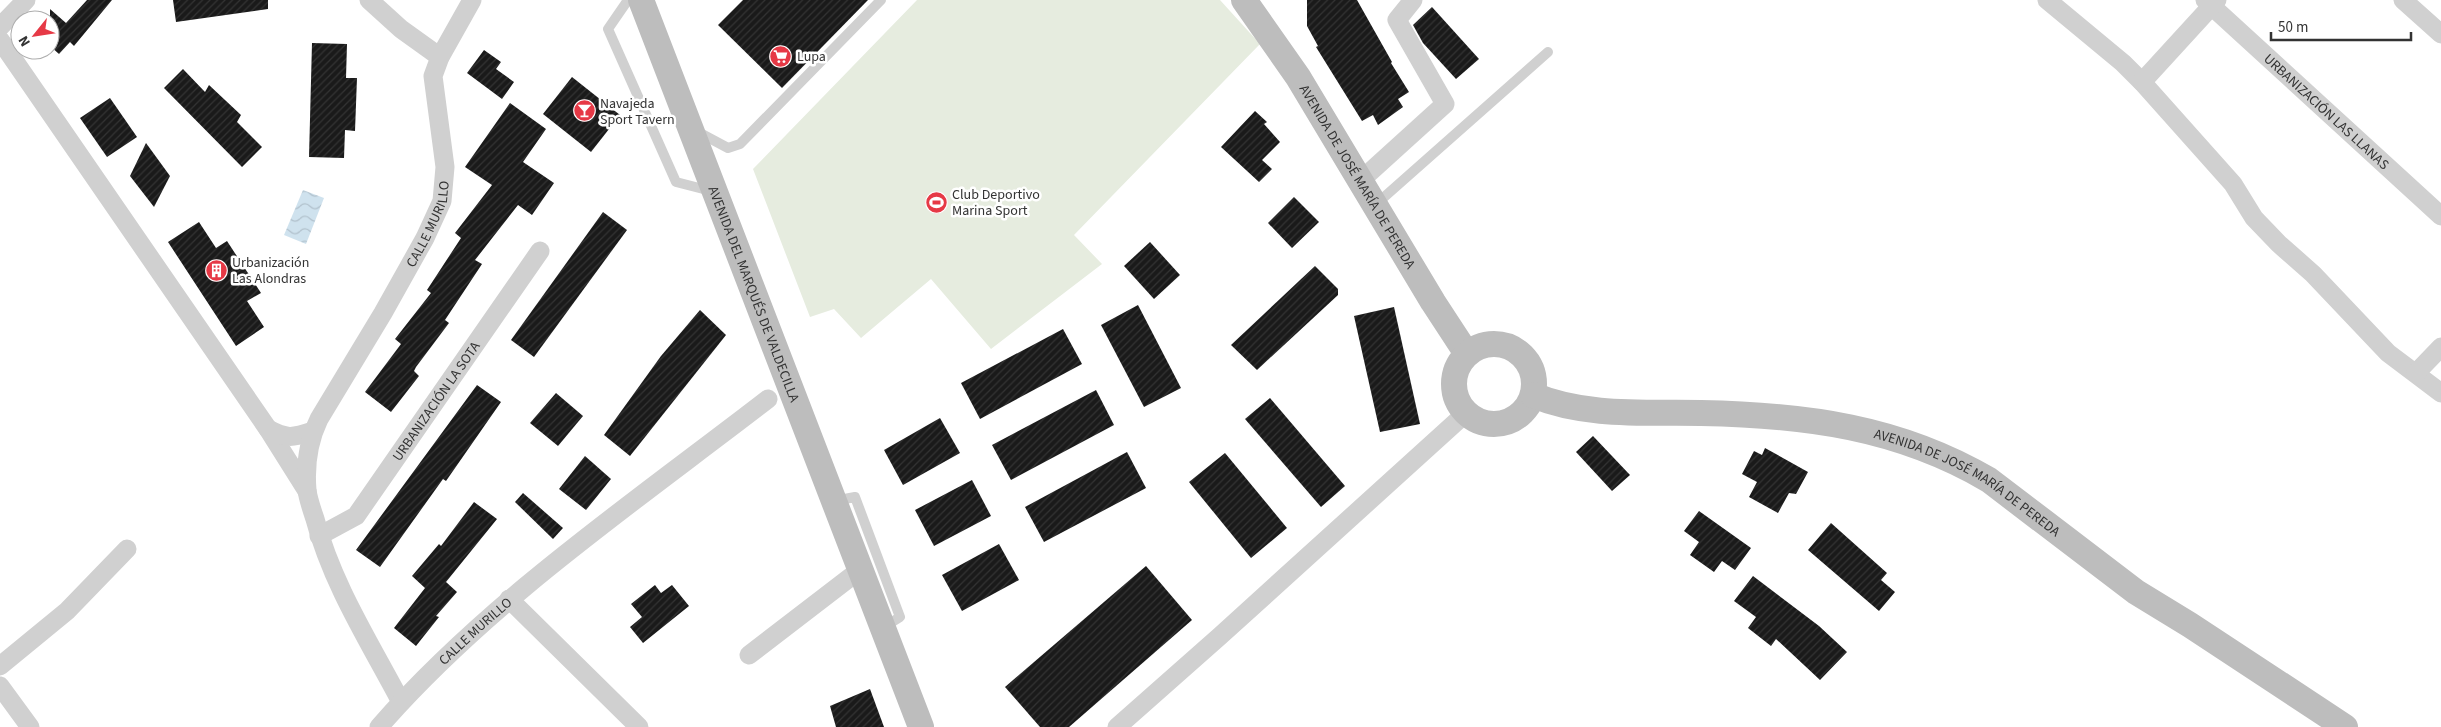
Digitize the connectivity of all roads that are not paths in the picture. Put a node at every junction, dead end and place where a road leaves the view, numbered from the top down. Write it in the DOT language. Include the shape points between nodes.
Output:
graph roads {
  1 [pos="26,0"];
  2 [pos="369,0"];
  3 [pos="472,0"];
  4 [pos="628,0"];
  5 [pos="882,0"];
  6 [pos="1413,0"];
  7 [pos="2047,0"];
  8 [pos="2403,0"];
  9 [pos="1248,1"];
  10 [pos="2211,2"];
  11 [pos="645,6"];
  12 [pos="0,27"];
  13 [pos="2441,34"];
  14 [pos="0,40"];
  15 [pos="1548,52"];
  16 [pos="440,57"];
  17 [pos="2142,82"];
  18 [pos="690,127"];
  19 [pos="1359,182"];
  20 [pos="716,193"];
  21 [pos="1374,206"];
  22 [pos="2441,216"];
  23 [pos="540,252"];
  24 [pos="2441,347"];
  25 [pos="1468,354"];
  26 [pos="2416,373"];
  27 [pos="2441,393"];
  28 [pos="1533,395"];
  29 [pos="768,399"];
  30 [pos="1466,413"];
  31 [pos="268,429"];
  32 [pos="313,431"];
  33 [pos="307,491"];
  34 [pos="834,502"];
  35 [pos="319,536"];
  36 [pos="127,550"];
  37 [pos="860,569"];
  38 [pos="509,599"];
  39 [pos="883,628"];
  40 [pos="749,654"];
  41 [pos="0,666"];
  42 [pos="0,686"];
  43 [pos="401,702"];
  44 [pos="30,727"];
  45 [pos="379,727"];
  46 [pos="640,727"];
  47 [pos="922,727"];
  48 [pos="1117,727"];
  49 [pos="2345,727"];
  1 -- 12 [label="street"];
  2 -- 16 [label="street" via="401,29"];
  3 -- 16 [label="street, CALLE MURILLO"];
  4 -- 20 [label="lane" via="608,29 676,182"];
  5 -- 18 [label="lane" via="740,144 728,148"];
  6 -- 19 [label="street" via="1397,20 1445,104"];
  7 -- 17 [label="street"];
  8 -- 13 [label="street"];
  9 -- 19 [label="street, AVENIDA DE JOSÉ MARÍA DE PEREDA" via="1298,77"];
  10 -- 17 [label="street, URBANIZACIÓN LAS LLANAS"];
  10 -- 22 [label="street, URBANIZACIÓN LAS LLANAS"];
  11 -- 18 [label="street, AVENIDA DEL MARQUÉS DE VALDECILLA"];
  14 -- 31 [label="street, CALLE MURILLO"];
  15 -- 21 [label="lane"];
  16 -- 32 [label="street, CALLE MURILLO" via="433,76 445,167 442,201 383,313"];
  17 -- 26 [label="street" via="2233,184 2254,218 2278,244 2313,274 2388,353"];
  18 -- 20 [label="street, AVENIDA DEL MARQUÉS DE VALDECILLA"];
  19 -- 21 [label="street, AVENIDA DE JOSÉ MARÍA DE PEREDA"];
  20 -- 34 [label="street, AVENIDA DEL MARQUÉS DE VALDECILLA"];
  21 -- 25 [label="street, AVENIDA DE JOSÉ MARÍA DE PEREDA" via="1449,329"];
  23 -- 35 [label="street, URBANIZACIÓN LA SOTA" via="356,516"];
  24 -- 26 [label="street"];
  25 -- 28 [label="street" via="1491,344 1516,350 1532,370"];
  25 -- 30 [label="street" via="1454,376 1458,402"];
  26 -- 27 [label="street"];
  28 -- 30 [label="street" via="1517,418 1505,423 1478,421"];
  28 -- 49 [label="street, AVENIDA DE JOSÉ MARÍA DE PEREDA" via="1549,402 1592,410 1712,413 1826,422 1876,432 1920,446 1967,467 1995,484 2136,592"];
  29 -- 38 [label="street, CALLE MURILLO"];
  30 -- 48 [label="street"];
  31 -- 32 [label="street" via="284,437"];
  31 -- 33 [label="street, CALLE MURILLO"];
  32 -- 33 [label="street, CALLE MURILLO"];
  33 -- 35 [label="street, CALLE MURILLO"];
  34 -- 37 [label="street, AVENIDA DEL MARQUÉS DE VALDECILLA"];
  34 -- 39 [label="lane" via="855,497 900,617"];
  35 -- 43 [label="street, CALLE MURILLO" via="344,593"];
  36 -- 41 [label="street" via="67,611"];
  37 -- 39 [label="street, AVENIDA DEL MARQUÉS DE VALDECILLA"];
  37 -- 40 [label="street"];
  38 -- 43 [label="street, CALLE MURILLO"];
  38 -- 46 [label="street"];
  39 -- 47 [label="street, AVENIDA DEL MARQUÉS DE VALDECILLA"];
  42 -- 44 [label="street"];
  43 -- 45 [label="street, CALLE MURILLO"];
}
